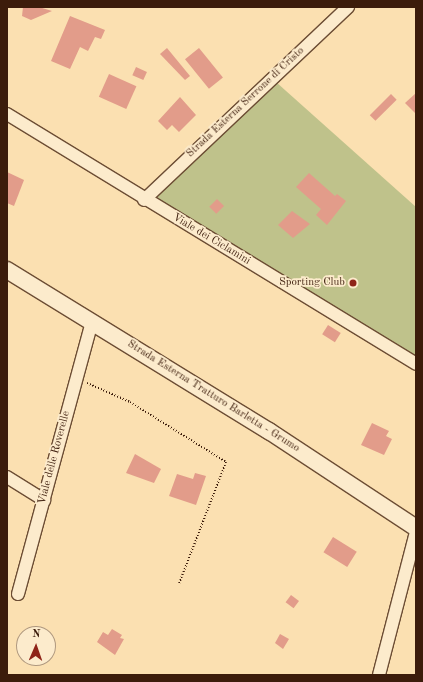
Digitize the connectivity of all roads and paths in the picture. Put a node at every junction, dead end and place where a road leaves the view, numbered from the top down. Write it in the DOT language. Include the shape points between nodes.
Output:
graph roads {
  1 [pos="348,7"];
  2 [pos="7,114"];
  3 [pos="144,200"];
  4 [pos="7,270"];
  5 [pos="92,322"];
  6 [pos="416,364"];
  7 [pos="77,378"];
  8 [pos="7,477"];
  9 [pos="44,500"];
  10 [pos="416,528"];
  11 [pos="416,532"];
  12 [pos="179,584"];
  13 [pos="18,594"];
  14 [pos="379,675"];
  1 -- 3 [label="street, Strada Esterna Serrone di Cristo"];
  2 -- 3 [label="street, Viale dei Ciclamini"];
  3 -- 6 [label="street, Viale dei Ciclamini"];
  4 -- 5 [label="street, Strada Esterna Tratturo Barletta - Grumo"];
  5 -- 7 [label="street, Viale delle Roverelle"];
  5 -- 10 [label="street, Strada Esterna Tratturo Barletta - Grumo" via="269,431"];
  7 -- 9 [label="street, Viale delle Roverelle"];
  7 -- 12 [label="path" via="130,402 226,462"];
  8 -- 9 [label="street"];
  9 -- 13 [label="street, Viale delle Roverelle"];
  11 -- 14 [label="street"];
}
